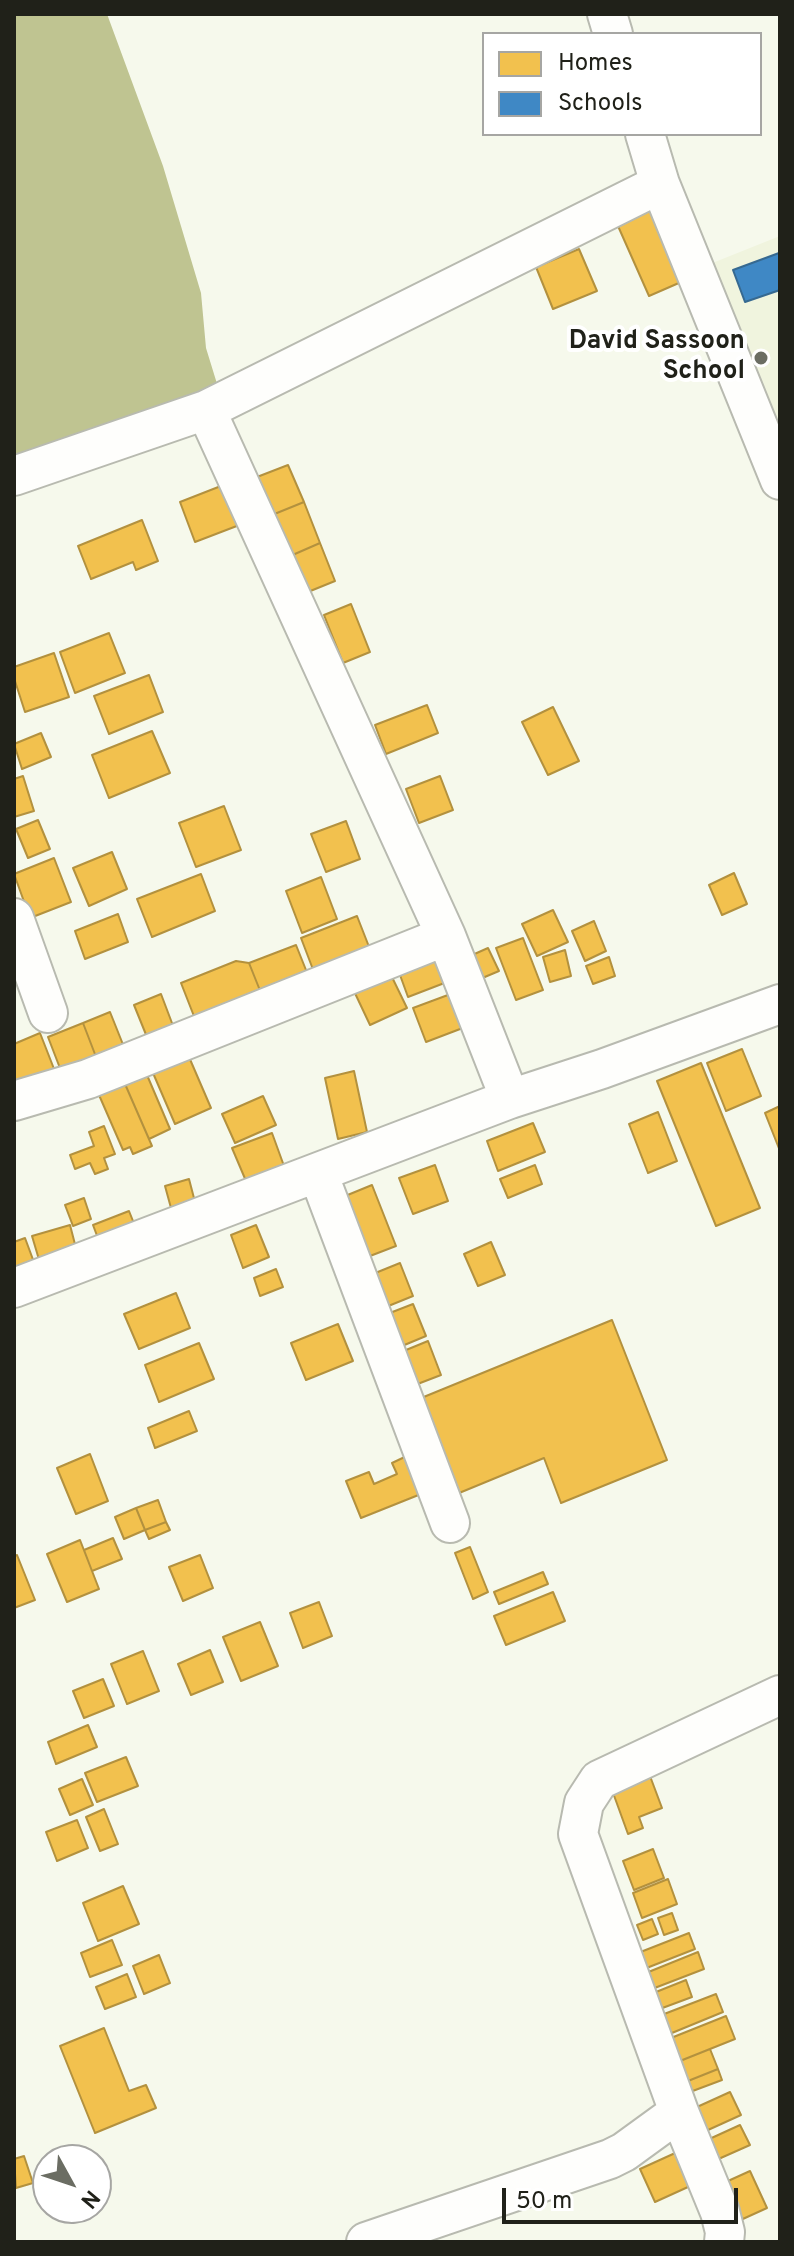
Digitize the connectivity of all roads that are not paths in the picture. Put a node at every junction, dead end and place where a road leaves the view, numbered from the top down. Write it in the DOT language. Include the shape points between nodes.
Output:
graph roads {
  1 [pos="646,136"];
  2 [pos="660,184"];
  3 [pos="206,410"];
  4 [pos="14,476"];
  5 [pos="780,480"];
  6 [pos="14,918"];
  7 [pos="446,936"];
  8 [pos="780,1004"];
  9 [pos="48,1013"];
  10 [pos="510,1099"];
  11 [pos="14,1101"];
  12 [pos="318,1173"];
  13 [pos="14,1288"];
  14 [pos="450,1523"];
  15 [pos="780,1695"];
  16 [pos="679,2112"];
  17 [pos="366,2242"];
  18 [pos="724,2242"];
  1 -- 2 [label="street"];
  2 -- 3 [label="street"];
  2 -- 5 [label="street"];
  3 -- 4 [label="street"];
  3 -- 7 [label="street"];
  6 -- 9 [label="street"];
  7 -- 10 [label="street"];
  7 -- 11 [label="street" via="88,1079"];
  8 -- 10 [label="street"];
  10 -- 12 [label="street"];
  12 -- 13 [label="street"];
  12 -- 14 [label="street"];
  15 -- 16 [label="street" via="599,1780 584,1803 578,1834"];
  16 -- 17 [label="street" via="610,2159"];
  16 -- 18 [label="street" via="720,2212"];
}
